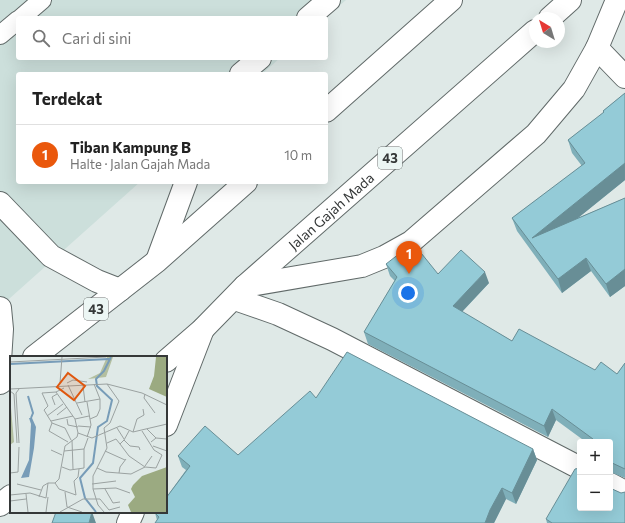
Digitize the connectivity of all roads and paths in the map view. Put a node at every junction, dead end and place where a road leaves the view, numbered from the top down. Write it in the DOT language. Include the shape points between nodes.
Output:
graph roads {
  1 [pos="42,0"];
  2 [pos="329,0"];
  3 [pos="451,0"];
  4 [pos="570,0"];
  5 [pos="617,0"];
  6 [pos="557,12"];
  7 [pos="23,16"];
  8 [pos="310,16"];
  9 [pos="16,22"];
  10 [pos="0,35"];
  11 [pos="529,36"];
  12 [pos="597,48"];
  13 [pos="258,60"];
  14 [pos="243,72"];
  15 [pos="625,76"];
  16 [pos="328,109"];
  17 [pos="185,184"];
  18 [pos="244,184"];
  19 [pos="0,203"];
  20 [pos="157,261"];
  21 [pos="120,290"];
  22 [pos="240,292"];
  23 [pos="0,308"];
  24 [pos="203,329"];
  25 [pos="35,356"];
  26 [pos="167,360"];
  27 [pos="0,361"];
  28 [pos="10,376"];
  29 [pos="0,383"];
  30 [pos="167,422"];
  31 [pos="577,466"];
  32 [pos="613,486"];
  33 [pos="625,492"];
  34 [pos="10,497"];
  35 [pos="0,506"];
  36 [pos="132,513"];
  37 [pos="128,523"];
  1 -- 7 [label="lane"];
  2 -- 8 [label="main road"];
  3 -- 16 [label="main road"];
  4 -- 6 [label="main road"];
  5 -- 12 [label="main road"];
  9 -- 10 [label="lane"];
  11 -- 22 [label="main road, Jalan Gajah Mada / 43"];
  12 -- 15 [label="main road"];
  12 -- 22 [label="main road" via="574,89 536,134 411,242 362,266"];
  13 -- 14 [label="main road"];
  17 -- 20 [label="main road"];
  18 -- 20 [label="main road, 43"];
  19 -- 21 [label="main road" via="51,256 97,281"];
  20 -- 21 [label="main road, 43"];
  21 -- 25 [label="main road, 43"];
  22 -- 24 [label="main road, Jalan Gajah Mada / 43"];
  22 -- 31 [label="main road" via="278,314 332,339"];
  23 -- 27 [label="main road"];
  24 -- 26 [label="main road, Jalan Gajah Mada / 43"];
  24 -- 30 [label="main road"];
  28 -- 29 [label="main road"];
  32 -- 33 [label="main road"];
  34 -- 35 [label="main road"];
  36 -- 37 [label="main road"];
}
